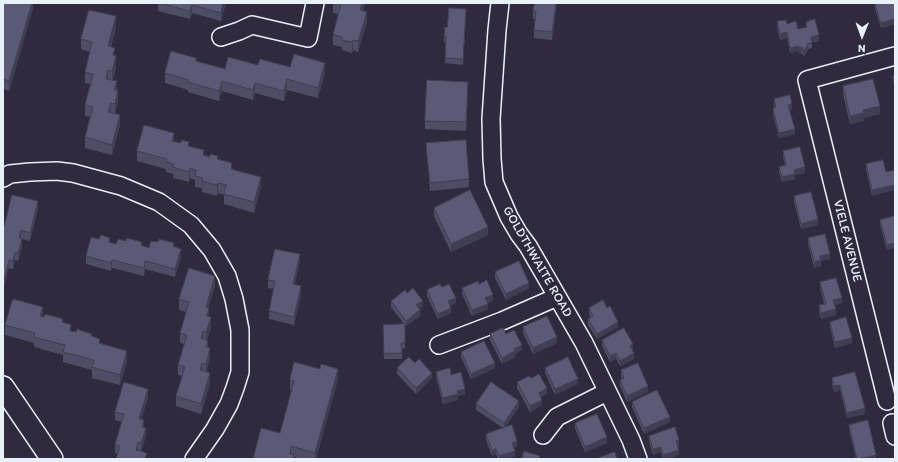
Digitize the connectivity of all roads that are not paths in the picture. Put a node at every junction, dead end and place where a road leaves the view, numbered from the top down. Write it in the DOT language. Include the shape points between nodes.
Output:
graph roads {
  1 [pos="315,3"];
  2 [pos="500,3"];
  3 [pos="221,37"];
  4 [pos="895,56"];
  5 [pos="3,178"];
  6 [pos="557,297"];
  7 [pos="439,345"];
  8 [pos="3,387"];
  9 [pos="607,392"];
  10 [pos="887,401"];
  11 [pos="543,435"];
  12 [pos="52,459"];
  13 [pos="194,459"];
  14 [pos="638,459"];
  1 -- 3 [label="street" via="308,38 252,26"];
  2 -- 6 [label="street, GOLDTHWAITE ROAD" via="491,119 494,182 509,216"];
  4 -- 10 [label="street, VIELE AVENUE" via="807,80"];
  5 -- 13 [label="street" via="10,174 57,171 121,186 159,202 191,225 212,250 226,276 234,299 240,330 240,372 229,404"];
  6 -- 7 [label="street"];
  6 -- 9 [label="street, GOLDTHWAITE ROAD" via="584,343"];
  8 -- 12 [label="street"];
  9 -- 11 [label="street" via="557,417"];
  9 -- 14 [label="street, GOLDTHWAITE ROAD"];
}
